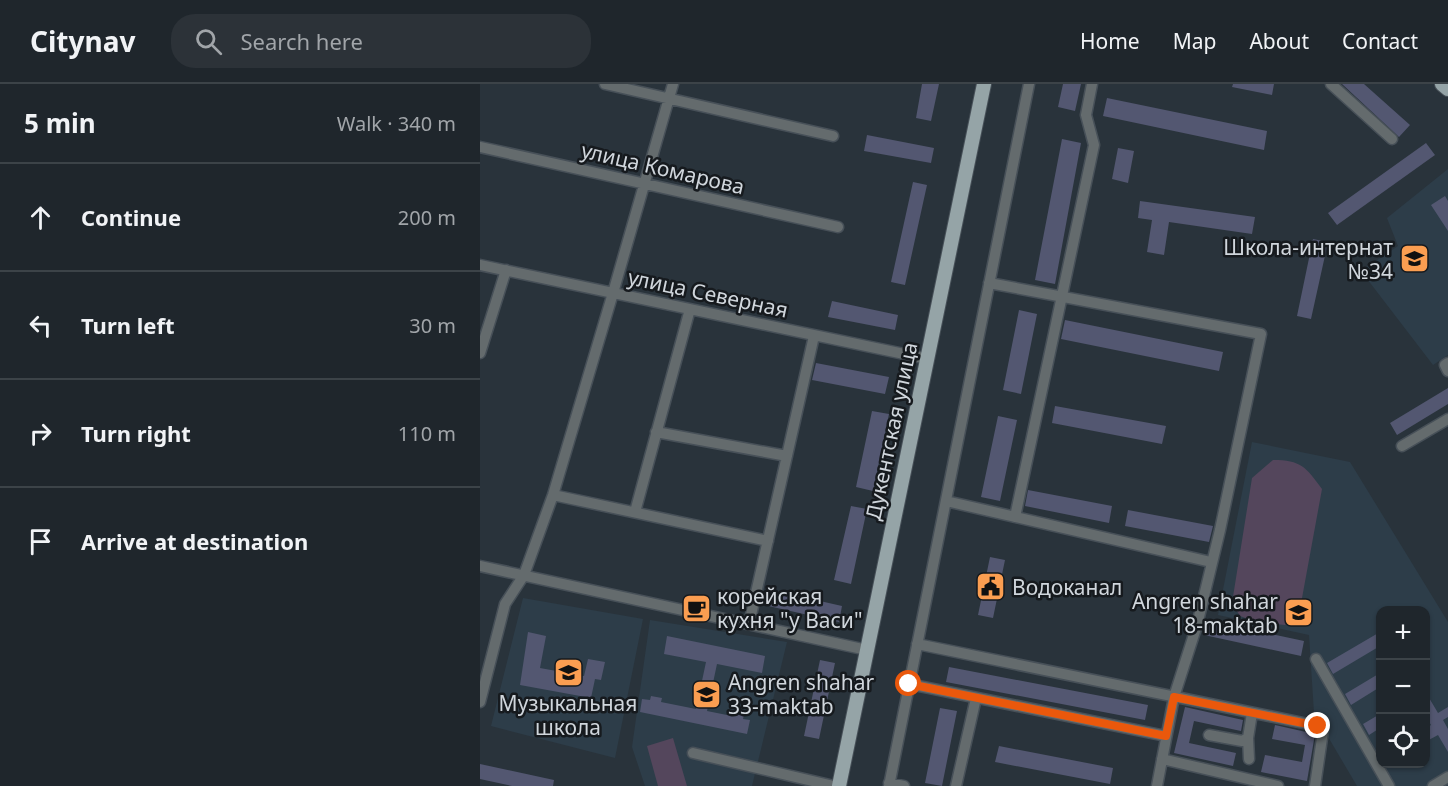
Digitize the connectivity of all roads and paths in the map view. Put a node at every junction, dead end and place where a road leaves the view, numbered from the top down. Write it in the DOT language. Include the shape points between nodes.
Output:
graph roads {
  1 [pos="605,84"];
  2 [pos="673,84"];
  3 [pos="984,84"];
  4 [pos="1029,84"];
  5 [pos="1092,84"];
  6 [pos="1331,84"];
  7 [pos="1442,84"];
  8 [pos="1448,89"];
  9 [pos="669,99"];
  10 [pos="833,136"];
  11 [pos="1392,139"];
  12 [pos="480,147"];
  13 [pos="645,184"];
  14 [pos="838,227"];
  15 [pos="480,265"];
  16 [pos="506,270"];
  17 [pos="989,283"];
  18 [pos="613,293"];
  19 [pos="1062,297"];
  20 [pos="690,309"];
  21 [pos="814,336"];
  22 [pos="480,353"];
  23 [pos="928,359"];
  24 [pos="1448,363"];
  25 [pos="1448,371"];
  26 [pos="1448,419"];
  27 [pos="656,432"];
  28 [pos="1402,446"];
  29 [pos="787,456"];
  30 [pos="553,495"];
  31 [pos="946,501"];
  32 [pos="635,512"];
  33 [pos="1015,517"];
  34 [pos="768,541"];
  35 [pos="1211,562"];
  36 [pos="480,566"];
  37 [pos="524,575"];
  38 [pos="749,624"];
  39 [pos="917,644"];
  40 [pos="867,650"];
  41 [pos="1316,659"];
  42 [pos="909,684"];
  43 [pos="1174,697"];
  44 [pos="976,698"];
  45 [pos="480,702"];
  46 [pos="1252,713"];
  47 [pos="1209,735"];
  48 [pos="1166,736"];
  49 [pos="1248,738"];
  50 [pos="693,753"];
  51 [pos="1162,759"];
  52 [pos="1249,759"];
  53 [pos="1448,777"];
  54 [pos="889,784"];
  55 [pos="834,786"];
  56 [pos="839,786"];
  57 [pos="904,786"];
  58 [pos="956,786"];
  59 [pos="1157,786"];
  60 [pos="1278,786"];
  61 [pos="1315,786"];
  62 [pos="1389,786"];
  63 [pos="1433,786"];
  1 -- 9 [label="street"];
  2 -- 9 [label="street"];
  3 -- 23 [label="main road, Дукентская улица"];
  4 -- 17 [label="street"];
  5 -- 19 [label="street" via="1086,115 1094,145"];
  6 -- 11 [label="street"];
  7 -- 8 [label="main road"];
  9 -- 10 [label="street"];
  9 -- 13 [label="street"];
  12 -- 13 [label="street, улица Комарова"];
  13 -- 14 [label="street, улица Комарова"];
  13 -- 18 [label="street"];
  15 -- 16 [label="street, улица Северная"];
  16 -- 18 [label="street, улица Северная"];
  16 -- 22 [label="street"];
  17 -- 19 [label="street"];
  17 -- 31 [label="street"];
  18 -- 20 [label="street, улица Северная"];
  18 -- 30 [label="street"];
  19 -- 33 [label="street"];
  19 -- 35 [label="street" via="1261,334"];
  20 -- 21 [label="street, улица Северная"];
  20 -- 27 [label="street"];
  21 -- 23 [label="street, улица Северная"];
  21 -- 29 [label="street"];
  23 -- 40 [label="main road, Дукентская улица"];
  24 -- 25 [label="street"];
  26 -- 28 [label="street"];
  27 -- 29 [label="street"];
  27 -- 32 [label="street"];
  29 -- 34 [label="street"];
  30 -- 32 [label="street"];
  30 -- 37 [label="street"];
  31 -- 33 [label="street"];
  31 -- 39 [label="street"];
  32 -- 34 [label="street"];
  33 -- 35 [label="street"];
  34 -- 38 [label="street"];
  35 -- 43 [label="street" via="1197,625"];
  36 -- 37 [label="street"];
  37 -- 38 [label="street"];
  37 -- 45 [label="street" via="505,604"];
  38 -- 40 [label="street"];
  39 -- 42 [label="street"];
  39 -- 43 [label="street"];
  40 -- 56 [label="main road, Дукентская улица"];
  41 -- 62 [label="street"];
  42 -- 44 [label="street"];
  42 -- 54 [label="street"];
  43 -- 46 [label="street"];
  43 -- 48 [label="street"];
  44 -- 48 [label="street"];
  44 -- 58 [label="street"];
  46 -- 49 [label="street"];
  46 -- 61 [label="street" via="1321,728"];
  47 -- 49 [label="street" via="1242,741"];
  48 -- 51 [label="street"];
  49 -- 52 [label="street"];
  50 -- 55 [label="street"];
  51 -- 59 [label="street"];
  51 -- 60 [label="street"];
  53 -- 63 [label="street"];
  54 -- 57 [label="street"];
}
